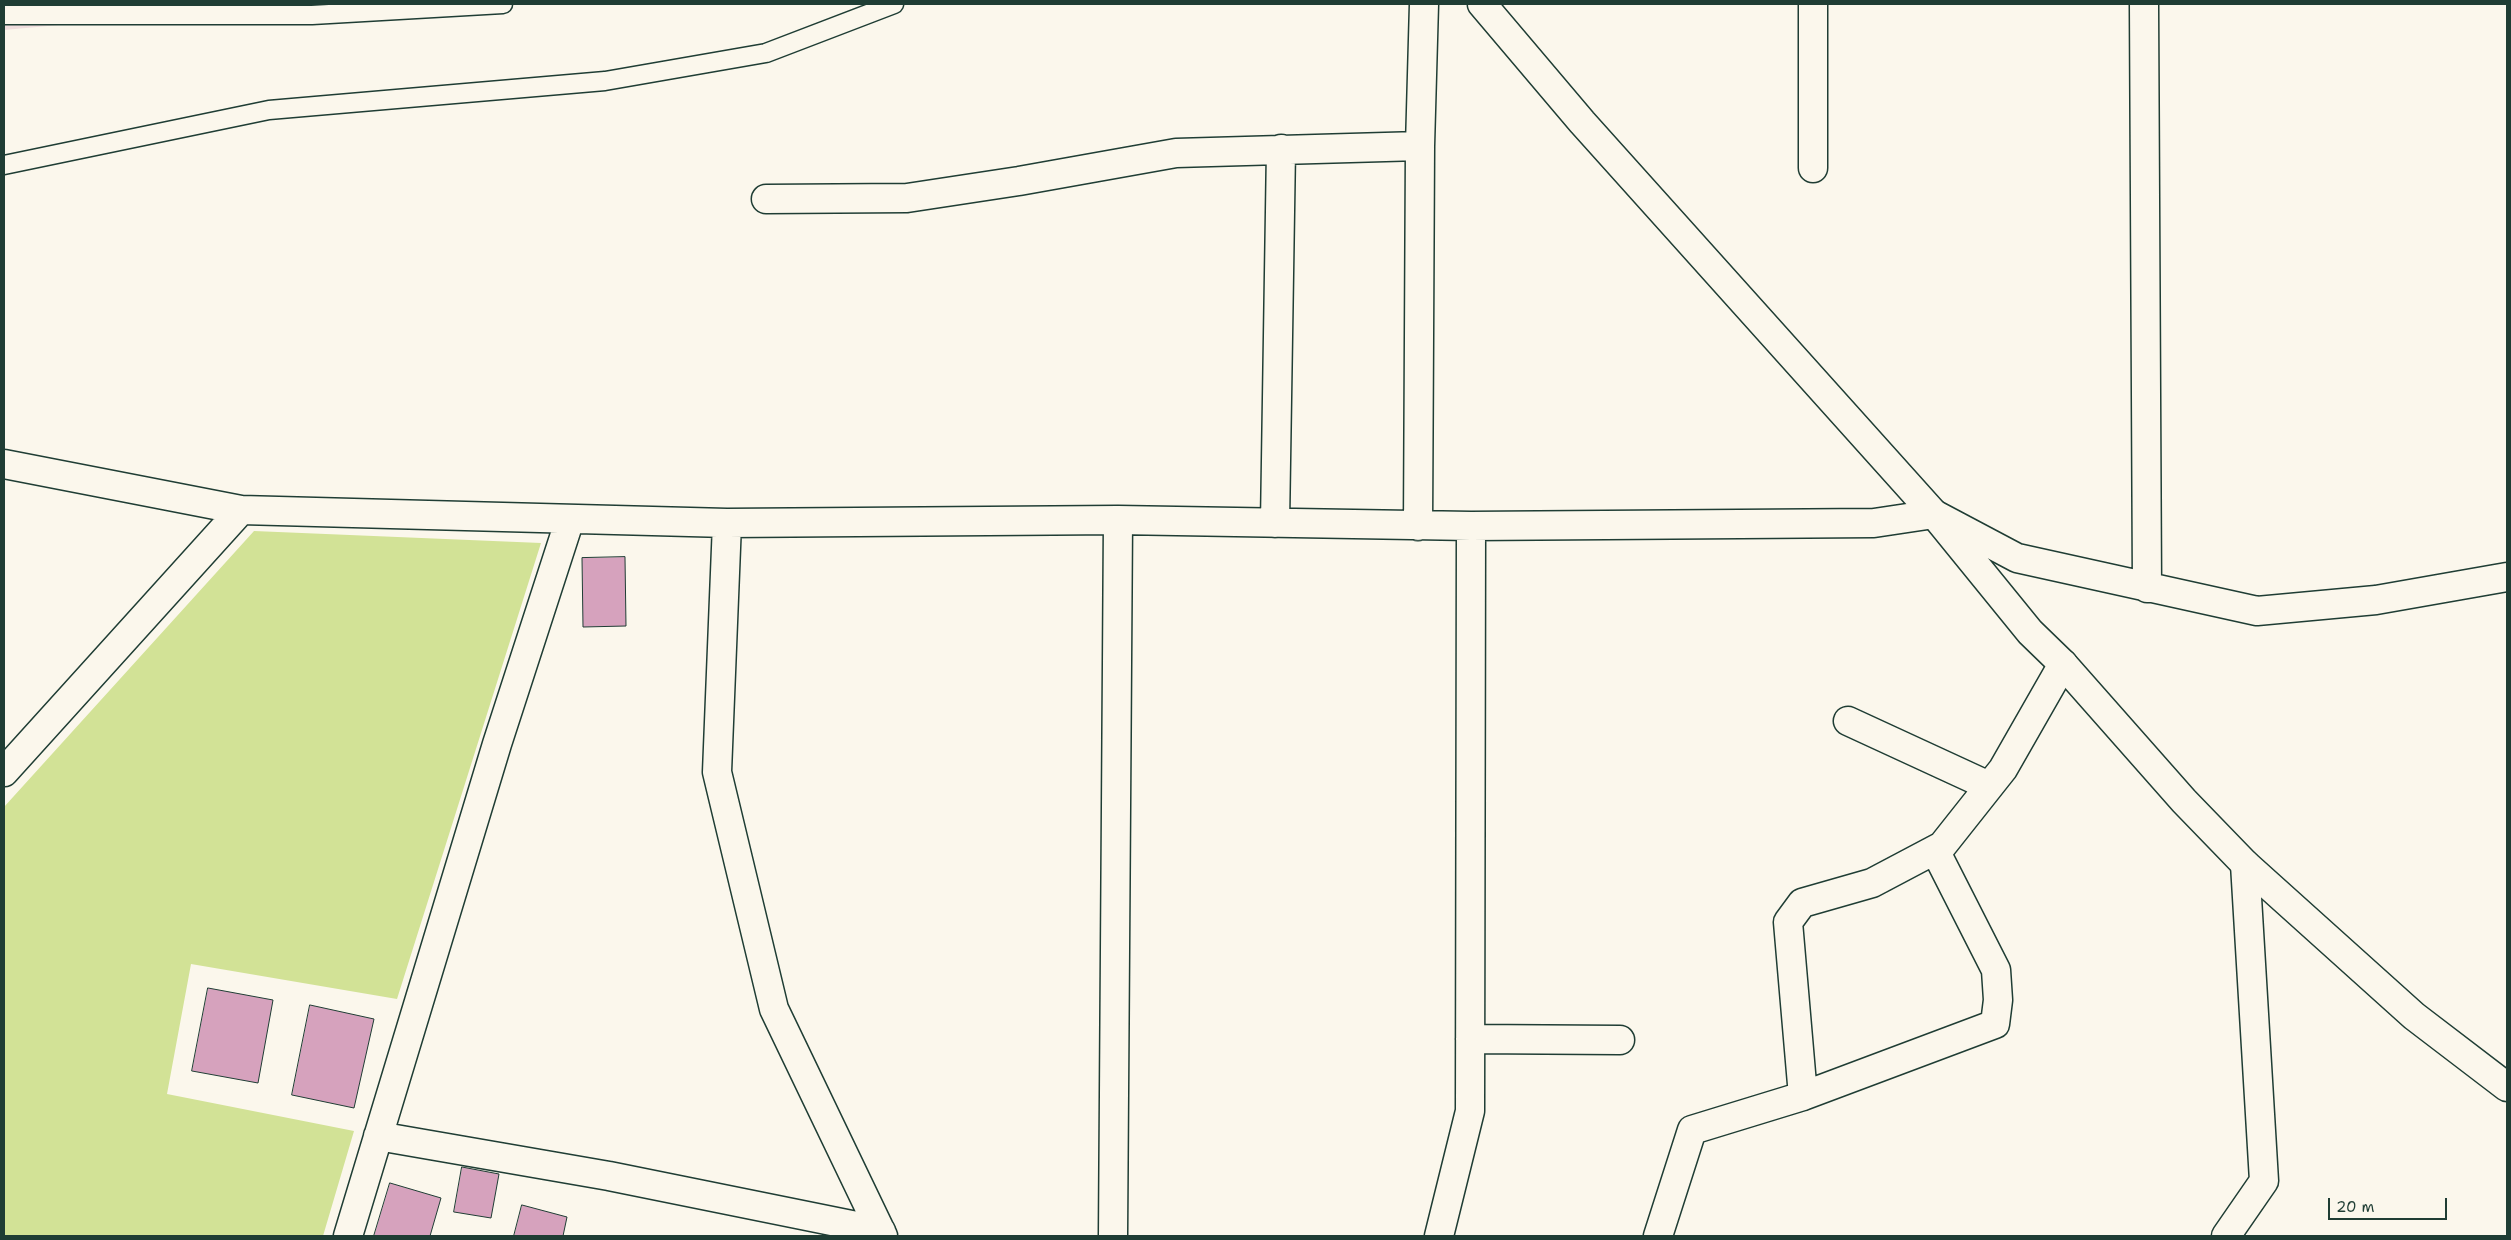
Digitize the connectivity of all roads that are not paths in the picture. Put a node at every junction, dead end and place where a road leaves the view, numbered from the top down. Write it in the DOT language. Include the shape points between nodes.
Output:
graph roads {
  1 [pos="503,4"];
  2 [pos="894,4"];
  3 [pos="1424,4"];
  4 [pos="1482,4"];
  5 [pos="1812,4"];
  6 [pos="2144,4"];
  7 [pos="4,15"];
  8 [pos="1420,146"];
  9 [pos="1280,149"];
  10 [pos="4,165"];
  11 [pos="1813,168"];
  12 [pos="766,199"];
  13 [pos="4,464"];
  14 [pos="241,510"];
  15 [pos="1934,514"];
  16 [pos="570,519"];
  17 [pos="1118,520"];
  18 [pos="727,523"];
  19 [pos="1275,523"];
  20 [pos="1418,526"];
  21 [pos="1471,526"];
  22 [pos="2507,576"];
  23 [pos="2147,588"];
  24 [pos="2063,664"];
  25 [pos="1848,721"];
  26 [pos="4,772"];
  27 [pos="1989,786"];
  28 [pos="1935,850"];
  29 [pos="2245,864"];
  30 [pos="1470,1039"];
  31 [pos="1620,1040"];
  32 [pos="2507,1087"];
  33 [pos="1803,1096"];
  34 [pos="378,1136"];
  35 [pos="882,1234"];
  36 [pos="348,1236"];
  37 [pos="1113,1236"];
  38 [pos="1439,1236"];
  39 [pos="1658,1236"];
  40 [pos="2226,1236"];
  1 -- 7 [label="lane" via="312,14"];
  2 -- 10 [label="lane" via="766,53 605,81 268,110"];
  3 -- 8 [label="street"];
  4 -- 15 [label="street" via="1582,122"];
  5 -- 11 [label="street"];
  6 -- 23 [label="street"];
  8 -- 9 [label="street"];
  8 -- 20 [label="street"];
  9 -- 12 [label="street" via="1176,153 907,198"];
  9 -- 19 [label="street"];
  13 -- 14 [label="street"];
  14 -- 16 [label="street"];
  14 -- 26 [label="street"];
  15 -- 21 [label="street" via="1874,523"];
  15 -- 23 [label="street" via="2017,558"];
  15 -- 24 [label="street" via="2030,632"];
  16 -- 18 [label="street"];
  16 -- 34 [label="street" via="494,754"];
  17 -- 18 [label="street"];
  17 -- 19 [label="street"];
  17 -- 37 [label="street"];
  18 -- 35 [label="street" via="717,772 774,1009"];
  19 -- 20 [label="street"];
  20 -- 21 [label="street"];
  21 -- 30 [label="street"];
  22 -- 23 [label="street" via="2376,600 2257,611"];
  24 -- 27 [label="street" via="2003,769"];
  24 -- 29 [label="street" via="2184,801"];
  25 -- 27 [label="street"];
  27 -- 28 [label="street" via="1942,846"];
  28 -- 33 [label="street" via="1872,883 1802,903 1788,922"];
  28 -- 33 [label="street" via="1996,970 1998,1000 1995,1024"];
  29 -- 32 [label="street" via="2414,1016"];
  29 -- 40 [label="street" via="2264,1181"];
  30 -- 31 [label="street"];
  30 -- 38 [label="street" via="1470,1111"];
  33 -- 39 [label="street" via="1692,1130"];
  34 -- 35 [label="street" via="609,1176"];
  34 -- 36 [label="street"];
}
